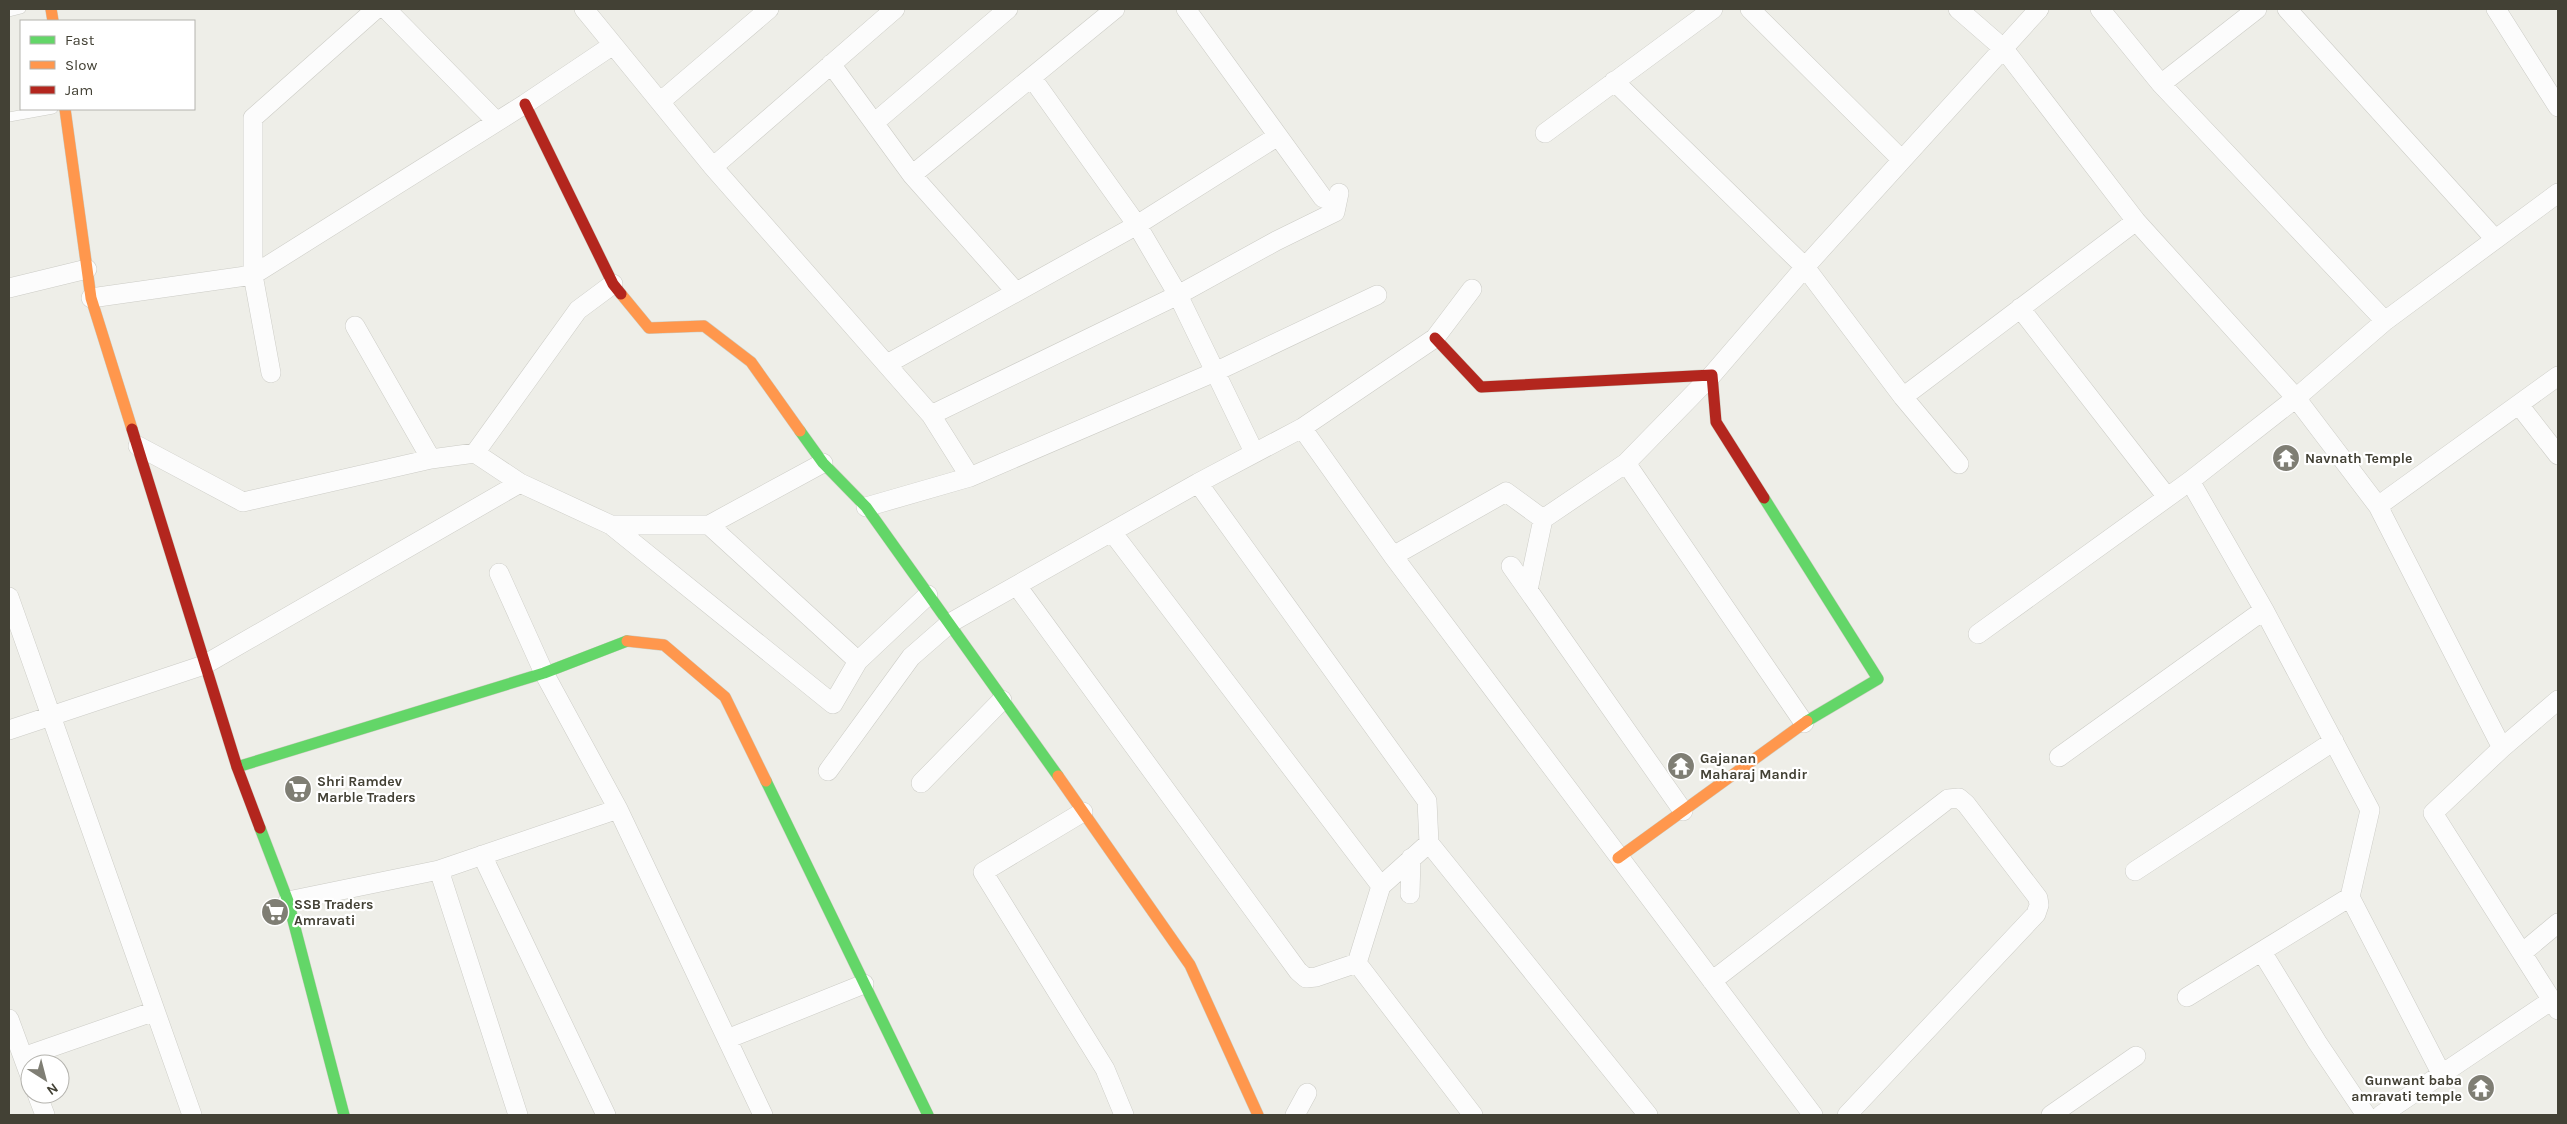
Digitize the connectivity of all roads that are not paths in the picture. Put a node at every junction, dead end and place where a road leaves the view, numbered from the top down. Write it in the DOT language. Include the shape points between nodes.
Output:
graph roads {
  1 [pos="21,9"];
  2 [pos="376,9"];
  3 [pos="386,9"];
  4 [pos="584,9"];
  5 [pos="769,9"];
  6 [pos="895,9"];
  7 [pos="1008,9"];
  8 [pos="1115,9"];
  9 [pos="1186,9"];
  10 [pos="1713,9"];
  11 [pos="1750,9"];
  12 [pos="1958,9"];
  13 [pos="2039,9"];
  14 [pos="2100,9"];
  15 [pos="2257,9"];
  16 [pos="2287,9"];
  17 [pos="2496,9"];
  18 [pos="9,12"];
  19 [pos="613,45"];
  20 [pos="2004,49"];
  21 [pos="831,64"];
  22 [pos="1032,78"];
  23 [pos="1614,81"];
  24 [pos="2162,84"];
  25 [pos="660,102"];
  26 [pos="525,104"];
  27 [pos="2558,107"];
  28 [pos="48,110"];
  29 [pos="65,110"];
  30 [pos="9,117"];
  31 [pos="496,122"];
  32 [pos="874,123"];
  33 [pos="1545,133"];
  34 [pos="1278,136"];
  35 [pos="1902,160"];
  36 [pos="713,167"];
  37 [pos="912,176"];
  38 [pos="2558,193"];
  39 [pos="2136,221"];
  40 [pos="1137,225"];
  41 [pos="2495,239"];
  42 [pos="1805,267"];
  43 [pos="87,269"];
  44 [pos="253,275"];
  45 [pos="613,284"];
  46 [pos="9,288"];
  47 [pos="1472,289"];
  48 [pos="1016,292"];
  49 [pos="1178,295"];
  50 [pos="1377,295"];
  51 [pos="91,298"];
  52 [pos="2020,308"];
  53 [pos="2384,321"];
  54 [pos="355,326"];
  55 [pos="1435,338"];
  56 [pos="1723,362"];
  57 [pos="887,364"];
  58 [pos="1217,371"];
  59 [pos="271,373"];
  60 [pos="2558,376"];
  61 [pos="1903,396"];
  62 [pos="2296,398"];
  63 [pos="2520,405"];
  64 [pos="931,415"];
  65 [pos="1302,428"];
  66 [pos="138,446"];
  67 [pos="1254,452"];
  68 [pos="475,453"];
  69 [pos="2558,455"];
  70 [pos="431,459"];
  71 [pos="1626,463"];
  72 [pos="823,464"];
  73 [pos="1959,464"];
  74 [pos="970,477"];
  75 [pos="2190,481"];
  76 [pos="520,483"];
  77 [pos="1198,483"];
  78 [pos="2167,498"];
  79 [pos="2378,506"];
  80 [pos="866,507"];
  81 [pos="1543,519"];
  82 [pos="611,525"];
  83 [pos="709,525"];
  84 [pos="1112,532"];
  85 [pos="1393,556"];
  86 [pos="1511,566"];
  87 [pos="499,573"];
  88 [pos="1017,586"];
  89 [pos="1528,590"];
  90 [pos="928,595"];
  91 [pos="9,597"];
  92 [pos="2264,610"];
  93 [pos="950,623"];
  94 [pos="1978,634"];
  95 [pos="858,661"];
  96 [pos="204,665"];
  97 [pos="544,673"];
  98 [pos="1002,700"];
  99 [pos="2558,700"];
  100 [pos="51,716"];
  101 [pos="1804,723"];
  102 [pos="9,730"];
  103 [pos="2334,741"];
  104 [pos="2502,748"];
  105 [pos="2059,757"];
  106 [pos="238,767"];
  107 [pos="828,771"];
  108 [pos="921,783"];
  109 [pos="618,809"];
  110 [pos="1683,811"];
  111 [pos="1082,812"];
  112 [pos="1428,842"];
  113 [pos="482,855"];
  114 [pos="1411,858"];
  115 [pos="1618,858"];
  116 [pos="439,870"];
  117 [pos="2135,871"];
  118 [pos="1381,886"];
  119 [pos="1410,894"];
  120 [pos="2350,897"];
  121 [pos="288,901"];
  122 [pos="2558,923"];
  123 [pos="2262,952"];
  124 [pos="2522,953"];
  125 [pos="1357,963"];
  126 [pos="1712,981"];
  127 [pos="864,984"];
  128 [pos="2187,997"];
  129 [pos="2555,1005"];
  130 [pos="155,1011"];
  131 [pos="9,1019"];
  132 [pos="727,1039"];
  133 [pos="22,1054"];
  134 [pos="29,1054"];
  135 [pos="2136,1056"];
  136 [pos="2442,1075"];
  137 [pos="1307,1093"];
  138 [pos="192,1115"];
  139 [pos="344,1115"];
  140 [pos="518,1115"];
  141 [pos="606,1115"];
  142 [pos="763,1115"];
  143 [pos="928,1115"];
  144 [pos="1124,1115"];
  145 [pos="1258,1115"];
  146 [pos="1295,1115"];
  147 [pos="1473,1115"];
  148 [pos="1648,1115"];
  149 [pos="1812,1115"];
  150 [pos="1847,1115"];
  151 [pos="2051,1115"];
  152 [pos="2366,1115"];
  153 [pos="2381,1115"];
  1 -- 18 [label="lane"];
  2 -- 44 [label="street" via="253,118"];
  3 -- 31 [label="street"];
  4 -- 19 [label="street"];
  5 -- 25 [label="street"];
  6 -- 21 [label="street"];
  7 -- 32 [label="street"];
  8 -- 22 [label="street"];
  9 -- 34 [label="street"];
  10 -- 23 [label="street"];
  11 -- 35 [label="street"];
  12 -- 20 [label="street"];
  13 -- 20 [label="street"];
  14 -- 24 [label="street"];
  15 -- 24 [label="street"];
  16 -- 41 [label="street"];
  17 -- 27 [label="street"];
  19 -- 25 [label="street"];
  19 -- 26 [label="street"];
  20 -- 35 [label="street"];
  20 -- 39 [label="street"];
  21 -- 32 [label="street"];
  21 -- 36 [label="street"];
  22 -- 37 [label="street"];
  22 -- 40 [label="street"];
  23 -- 33 [label="street"];
  23 -- 42 [label="street"];
  24 -- 53 [label="street"];
  25 -- 36 [label="street"];
  26 -- 31 [label="street"];
  26 -- 45 [label="street"];
  28 -- 30 [label="lane"];
  29 -- 43 [label="street"];
  31 -- 44 [label="street"];
  32 -- 37 [label="street"];
  34 -- 40 [label="street"];
  34 -- 49 [label="street" via="1331,195 1336,212 1276,240"];
  35 -- 42 [label="street"];
  36 -- 57 [label="street"];
  37 -- 48 [label="street"];
  38 -- 41 [label="street"];
  39 -- 52 [label="street"];
  39 -- 62 [label="street"];
  40 -- 48 [label="street"];
  40 -- 49 [label="street"];
  41 -- 53 [label="street"];
  42 -- 56 [label="street"];
  42 -- 61 [label="street"];
  43 -- 46 [label="street"];
  43 -- 51 [label="street"];
  44 -- 51 [label="street"];
  44 -- 59 [label="street"];
  45 -- 68 [label="street" via="578,310"];
  45 -- 72 [label="street" via="648,328 704,326 751,362"];
  47 -- 55 [label="street"];
  48 -- 57 [label="street"];
  49 -- 58 [label="street"];
  49 -- 64 [label="street"];
  50 -- 58 [label="street"];
  51 -- 66 [label="street"];
  52 -- 61 [label="street"];
  52 -- 78 [label="street"];
  53 -- 62 [label="street"];
  54 -- 70 [label="street"];
  55 -- 56 [label="street" via="1481,387"];
  55 -- 65 [label="street"];
  56 -- 71 [label="street"];
  56 -- 101 [label="street" via="1716,422 1878,678"];
  57 -- 64 [label="street"];
  58 -- 67 [label="street"];
  58 -- 74 [label="street"];
  60 -- 63 [label="street"];
  61 -- 73 [label="street"];
  62 -- 75 [label="street"];
  62 -- 79 [label="street"];
  63 -- 69 [label="street"];
  63 -- 79 [label="street"];
  64 -- 74 [label="street"];
  65 -- 67 [label="street"];
  65 -- 85 [label="street"];
  66 -- 70 [label="street" via="244,502"];
  66 -- 96 [label="street"];
  67 -- 77 [label="street"];
  68 -- 70 [label="street"];
  68 -- 76 [label="street"];
  71 -- 81 [label="street"];
  71 -- 101 [label="street"];
  72 -- 80 [label="street"];
  72 -- 83 [label="street"];
  74 -- 80 [label="street"];
  75 -- 78 [label="street"];
  75 -- 92 [label="street"];
  76 -- 82 [label="street"];
  76 -- 96 [label="street"];
  77 -- 84 [label="street"];
  77 -- 112 [label="street" via="1428,801"];
  78 -- 94 [label="street"];
  79 -- 104 [label="street"];
  80 -- 90 [label="street"];
  81 -- 85 [label="street" via="1506,492"];
  81 -- 89 [label="street"];
  82 -- 83 [label="street"];
  82 -- 95 [label="street" via="833,704"];
  83 -- 95 [label="street"];
  84 -- 88 [label="street"];
  84 -- 118 [label="street"];
  85 -- 115 [label="street"];
  86 -- 89 [label="street"];
  87 -- 97 [label="street"];
  88 -- 93 [label="street"];
  88 -- 125 [label="street" via="1298,971 1306,978 1316,977"];
  89 -- 110 [label="street"];
  90 -- 93 [label="street"];
  90 -- 95 [label="street"];
  91 -- 100 [label="street"];
  92 -- 103 [label="street"];
  92 -- 105 [label="street"];
  93 -- 98 [label="street"];
  93 -- 107 [label="street" via="911,657"];
  96 -- 100 [label="street"];
  96 -- 106 [label="street"];
  97 -- 106 [label="street"];
  97 -- 109 [label="street"];
  97 -- 127 [label="street" via="624,641 664,645 725,697"];
  98 -- 108 [label="street"];
  98 -- 111 [label="street"];
  99 -- 104 [label="street"];
  100 -- 102 [label="street"];
  100 -- 130 [label="street"];
  101 -- 110 [label="street"];
  103 -- 117 [label="street"];
  103 -- 120 [label="street" via="2370,810"];
  104 -- 124 [label="street" via="2433,813"];
  106 -- 121 [label="street"];
  109 -- 113 [label="street"];
  109 -- 132 [label="street"];
  110 -- 115 [label="street"];
  111 -- 144 [label="street" via="983,872 1105,1069"];
  111 -- 145 [label="street" via="1190,965"];
  112 -- 114 [label="street"];
  112 -- 148 [label="street"];
  113 -- 116 [label="street"];
  113 -- 141 [label="street"];
  114 -- 118 [label="street"];
  114 -- 119 [label="street"];
  115 -- 126 [label="street"];
  116 -- 121 [label="street"];
  116 -- 140 [label="street"];
  118 -- 125 [label="street"];
  120 -- 123 [label="street"];
  120 -- 136 [label="street"];
  121 -- 139 [label="street"];
  122 -- 124 [label="street"];
  123 -- 128 [label="street"];
  123 -- 152 [label="street"];
  124 -- 129 [label="street"];
  125 -- 147 [label="street"];
  126 -- 149 [label="street"];
  126 -- 150 [label="street" via="1948,799 1959,798 1966,804 2038,898 2040,905 2036,914"];
  127 -- 132 [label="street"];
  127 -- 143 [label="street"];
  129 -- 136 [label="street"];
  130 -- 134 [label="street"];
  130 -- 138 [label="street"];
  131 -- 133 [label="street"];
  132 -- 142 [label="street"];
  135 -- 151 [label="street"];
  136 -- 153 [label="street"];
  137 -- 146 [label="street"];
}
